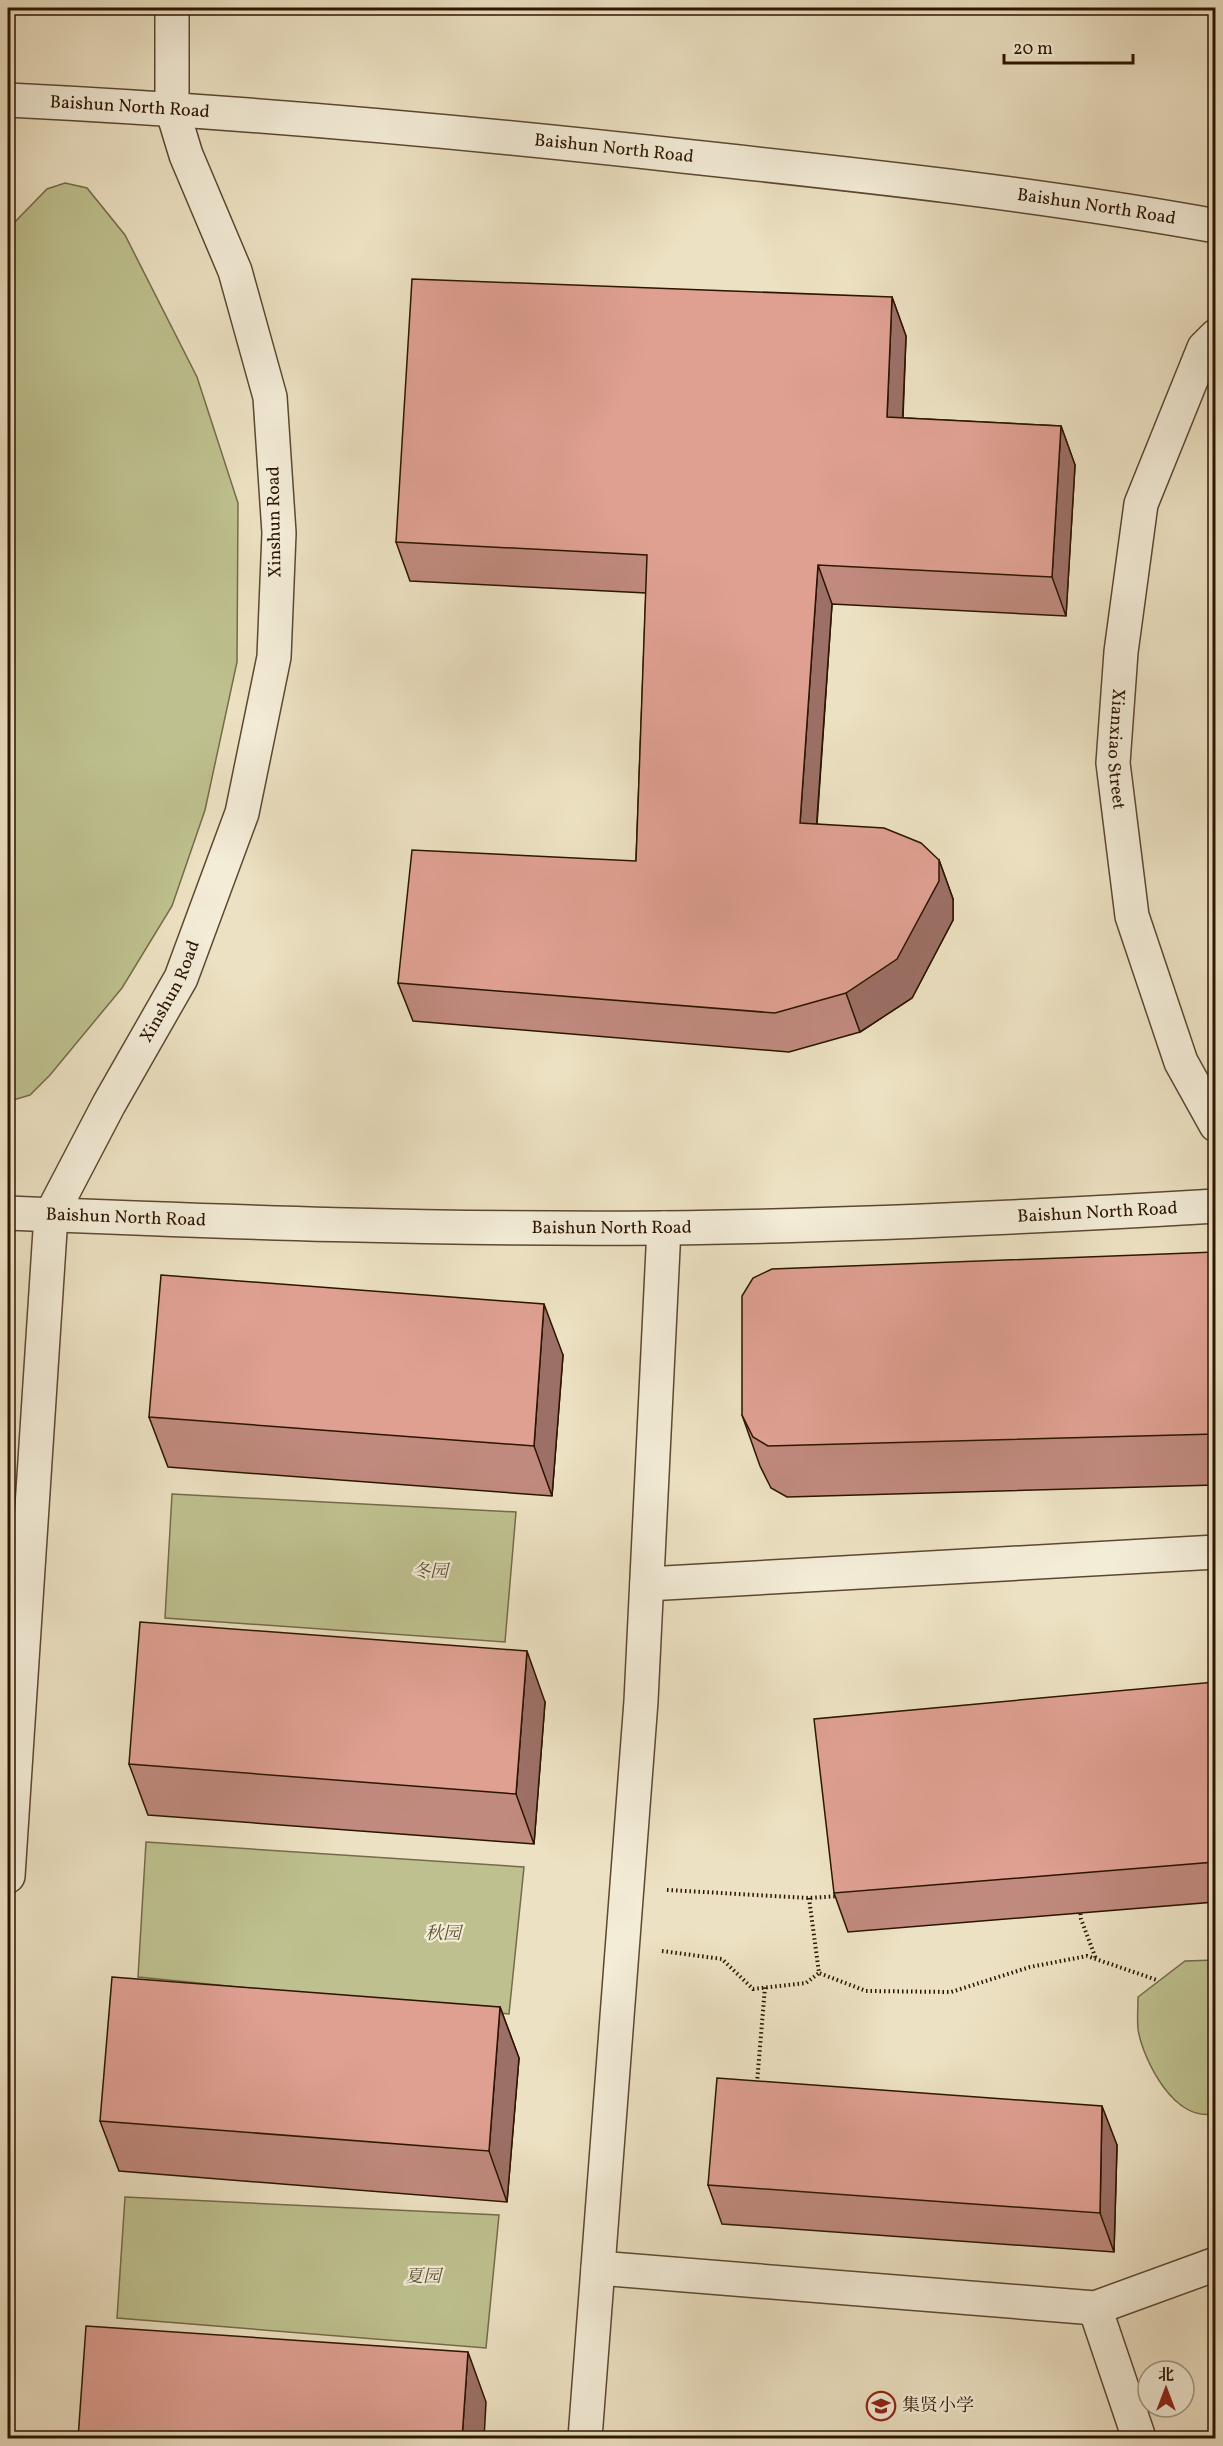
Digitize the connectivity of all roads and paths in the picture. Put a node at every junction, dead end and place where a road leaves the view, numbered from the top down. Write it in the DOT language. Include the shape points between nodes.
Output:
graph roads {
  1 [pos="172,8"];
  2 [pos="8,101"];
  3 [pos="172,109"];
  4 [pos="1215,226"];
  5 [pos="1215,336"];
  6 [pos="1215,1125"];
  7 [pos="1215,1206"];
  8 [pos="8,1213"];
  9 [pos="51,1215"];
  10 [pos="664,1228"];
  11 [pos="1215,1552"];
  12 [pos="647,1584"];
  13 [pos="8,1875"];
  14 [pos="627,1888"];
  15 [pos="844,1896"];
  16 [pos="809,1898"];
  17 [pos="1079,1899"];
  18 [pos="623,1945"];
  19 [pos="1096,1959"];
  20 [pos="819,1973"];
  21 [pos="1157,1980"];
  22 [pos="765,1987"];
  23 [pos="757,2088"];
  24 [pos="1215,2264"];
  25 [pos="598,2268"];
  26 [pos="1095,2308"];
  27 [pos="585,2439"];
  28 [pos="1139,2439"];
  1 -- 3 [label="street, Xinshun Road"];
  2 -- 3 [label="street, Baishun North Road"];
  3 -- 4 [label="street, Baishun North Road" via="318,119 850,174 1110,207"];
  3 -- 9 [label="street, Xinshun Road" via="186,155 235,271 270,397 279,533 274,657 242,813 181,978"];
  5 -- 6 [label="street, Xianxiao Street" via="1204,348 1141,504 1121,652 1113,763 1132,916 1181,1062"];
  7 -- 10 [label="street, Baishun North Road"];
  8 -- 9 [label="street, Baishun North Road"];
  9 -- 10 [label="street, Baishun North Road"];
  9 -- 13 [label="street, Xinshun Road"];
  10 -- 12 [label="street"];
  11 -- 12 [label="street"];
  12 -- 14 [label="street"];
  14 -- 16 [label="path"];
  14 -- 18 [label="street"];
  15 -- 16 [label="path"];
  16 -- 20 [label="path"];
  17 -- 19 [label="path" via="1081,1919"];
  18 -- 22 [label="path" via="722,1959 753,1989"];
  18 -- 25 [label="street"];
  19 -- 20 [label="path" via="1087,1956 1030,1967 951,1992 866,1991"];
  19 -- 21 [label="path"];
  20 -- 22 [label="path" via="806,1983"];
  22 -- 23 [label="path"];
  24 -- 26 [label="street"];
  25 -- 26 [label="street"];
  25 -- 27 [label="street"];
  26 -- 28 [label="street"];
}
